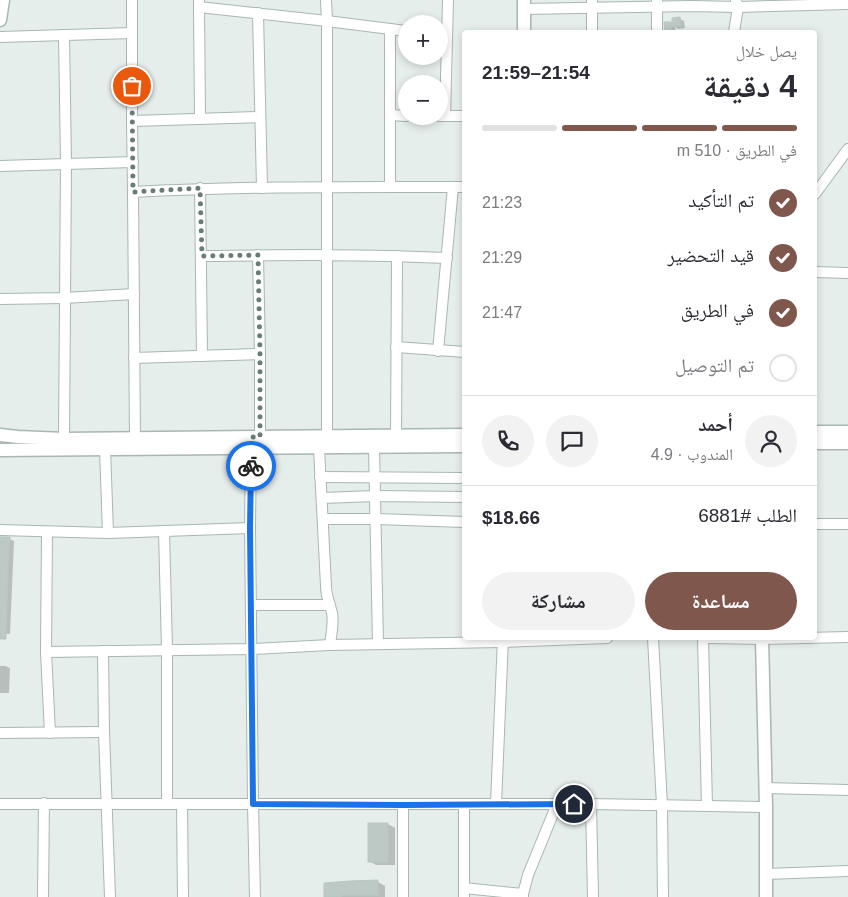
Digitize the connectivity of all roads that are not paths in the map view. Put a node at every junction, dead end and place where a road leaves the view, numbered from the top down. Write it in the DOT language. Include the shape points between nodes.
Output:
graph roads {
  1 [pos="3,0"];
  2 [pos="132,0"];
  3 [pos="326,0"];
  4 [pos="448,0"];
  5 [pos="199,3"];
  6 [pos="737,3"];
  7 [pos="524,4"];
  8 [pos="592,4"];
  9 [pos="657,4"];
  10 [pos="848,4"];
  11 [pos="258,13"];
  12 [pos="446,15"];
  13 [pos="0,20"];
  14 [pos="327,20"];
  15 [pos="390,29"];
  16 [pos="398,30"];
  17 [pos="524,30"];
  18 [pos="592,30"];
  19 [pos="657,30"];
  20 [pos="734,30"];
  21 [pos="132,33"];
  22 [pos="64,35"];
  23 [pos="0,37"];
  24 [pos="390,116"];
  25 [pos="398,116"];
  26 [pos="448,116"];
  27 [pos="462,116"];
  28 [pos="260,117"];
  29 [pos="200,119"];
  30 [pos="132,121"];
  31 [pos="848,150"];
  32 [pos="133,162"];
  33 [pos="66,164"];
  34 [pos="0,166"];
  35 [pos="390,186"];
  36 [pos="327,187"];
  37 [pos="453,187"];
  38 [pos="462,187"];
  39 [pos="200,188"];
  40 [pos="262,188"];
  41 [pos="817,191"];
  42 [pos="133,192"];
  43 [pos="258,255"];
  44 [pos="327,255"];
  45 [pos="202,256"];
  46 [pos="397,256"];
  47 [pos="447,258"];
  48 [pos="817,272"];
  49 [pos="848,273"];
  50 [pos="134,294"];
  51 [pos="64,298"];
  52 [pos="0,299"];
  53 [pos="396,348"];
  54 [pos="438,350"];
  55 [pos="462,352"];
  56 [pos="260,354"];
  57 [pos="202,356"];
  58 [pos="134,358"];
  59 [pos="817,432"];
  60 [pos="848,432"];
  61 [pos="0,435"];
  62 [pos="462,435"];
  63 [pos="396,436"];
  64 [pos="327,437"];
  65 [pos="64,439"];
  66 [pos="135,439"];
  67 [pos="254,441"];
  68 [pos="848,442"];
  69 [pos="817,443"];
  70 [pos="462,446"];
  71 [pos="374,447"];
  72 [pos="105,448"];
  73 [pos="319,448"];
  74 [pos="0,450"];
  75 [pos="374,477"];
  76 [pos="320,478"];
  77 [pos="462,478"];
  78 [pos="375,496"];
  79 [pos="462,497"];
  80 [pos="322,498"];
  81 [pos="323,519"];
  82 [pos="376,519"];
  83 [pos="462,522"];
  84 [pos="817,524"];
  85 [pos="848,524"];
  86 [pos="250,528"];
  87 [pos="0,530"];
  88 [pos="164,531"];
  89 [pos="47,532"];
  90 [pos="108,533"];
  91 [pos="251,605"];
  92 [pos="329,605"];
  93 [pos="817,637"];
  94 [pos="848,637"];
  95 [pos="503,640"];
  96 [pos="653,640"];
  97 [pos="703,640"];
  98 [pos="762,640"];
  99 [pos="378,644"];
  100 [pos="330,645"];
  101 [pos="252,649"];
  102 [pos="167,650"];
  103 [pos="46,652"];
  104 [pos="103,652"];
  105 [pos="104,732"];
  106 [pos="0,733"];
  107 [pos="50,733"];
  108 [pos="766,788"];
  109 [pos="848,790"];
  110 [pos="0,804"];
  111 [pos="44,804"];
  112 [pos="107,804"];
  113 [pos="167,804"];
  114 [pos="182,804"];
  115 [pos="253,804"];
  116 [pos="464,804"];
  117 [pos="496,804"];
  118 [pos="557,804"];
  119 [pos="591,804"];
  120 [pos="403,805"];
  121 [pos="662,805"];
  122 [pos="707,806"];
  123 [pos="766,807"];
  124 [pos="848,871"];
  125 [pos="766,874"];
  126 [pos="464,893"];
  127 [pos="523,895"];
  128 [pos="43,897"];
  129 [pos="110,897"];
  130 [pos="183,897"];
  131 [pos="255,897"];
  132 [pos="403,897"];
  133 [pos="593,897"];
  134 [pos="663,897"];
  135 [pos="766,897"];
  1 -- 13 [label="street"];
  2 -- 21 [label="street"];
  3 -- 14 [label="street"];
  4 -- 12 [label="street"];
  5 -- 11 [label="street"];
  5 -- 29 [label="street"];
  6 -- 9 [label="street"];
  6 -- 10 [label="street"];
  6 -- 20 [label="street"];
  7 -- 8 [label="street"];
  7 -- 17 [label="street"];
  8 -- 9 [label="street"];
  8 -- 18 [label="street"];
  9 -- 19 [label="street"];
  11 -- 14 [label="street"];
  11 -- 28 [label="street"];
  14 -- 15 [label="street"];
  14 -- 36 [label="street"];
  15 -- 16 [label="street"];
  15 -- 24 [label="street"];
  21 -- 22 [label="street"];
  21 -- 30 [label="street"];
  22 -- 23 [label="street"];
  22 -- 33 [label="street"];
  24 -- 25 [label="street"];
  24 -- 35 [label="street"];
  26 -- 27 [label="street"];
  28 -- 29 [label="street"];
  28 -- 40 [label="street"];
  29 -- 30 [label="street"];
  30 -- 32 [label="street"];
  31 -- 41 [label="street"];
  32 -- 33 [label="street"];
  32 -- 42 [label="street"];
  33 -- 34 [label="street"];
  33 -- 51 [label="street"];
  35 -- 36 [label="street"];
  35 -- 37 [label="street"];
  36 -- 40 [label="street"];
  36 -- 44 [label="street"];
  37 -- 38 [label="street"];
  37 -- 47 [label="street"];
  39 -- 40 [label="street"];
  39 -- 42 [label="street"];
  39 -- 45 [label="street"];
  42 -- 50 [label="street"];
  43 -- 44 [label="street"];
  43 -- 45 [label="street"];
  43 -- 56 [label="street"];
  44 -- 46 [label="street"];
  44 -- 64 [label="street"];
  45 -- 57 [label="street"];
  46 -- 47 [label="street"];
  46 -- 53 [label="street"];
  47 -- 54 [label="street"];
  48 -- 49 [label="street"];
  50 -- 51 [label="street"];
  50 -- 58 [label="street"];
  51 -- 52 [label="street"];
  51 -- 65 [label="street"];
  53 -- 54 [label="street"];
  53 -- 63 [label="street"];
  54 -- 55 [label="street"];
  56 -- 57 [label="street"];
  56 -- 67 [label="street"];
  57 -- 58 [label="street"];
  58 -- 66 [label="street"];
  59 -- 60 [label="street"];
  61 -- 65 [label="street"];
  62 -- 63 [label="street"];
  63 -- 64 [label="street"];
  64 -- 67 [label="street"];
  65 -- 66 [label="street"];
  66 -- 67 [label="street"];
  67 -- 72 [label="street"];
  67 -- 73 [label="street"];
  67 -- 86 [label="street"];
  68 -- 69 [label="street"];
  70 -- 71 [label="street"];
  71 -- 73 [label="street"];
  71 -- 75 [label="street"];
  72 -- 74 [label="street"];
  72 -- 90 [label="street"];
  73 -- 76 [label="street"];
  75 -- 76 [label="street"];
  75 -- 77 [label="street"];
  75 -- 78 [label="street"];
  76 -- 80 [label="street"];
  78 -- 79 [label="street"];
  78 -- 80 [label="street"];
  78 -- 82 [label="street"];
  80 -- 81 [label="street"];
  81 -- 82 [label="street"];
  81 -- 92 [label="street"];
  82 -- 83 [label="street"];
  82 -- 99 [label="street"];
  84 -- 85 [label="street"];
  86 -- 88 [label="street"];
  86 -- 91 [label="street"];
  87 -- 89 [label="street"];
  88 -- 90 [label="street"];
  88 -- 102 [label="street"];
  89 -- 90 [label="street"];
  89 -- 103 [label="street"];
  91 -- 92 [label="street"];
  91 -- 101 [label="street"];
  92 -- 100 [label="street" via="332,613"];
  93 -- 94 [label="street"];
  95 -- 99 [label="street"];
  95 -- 117 [label="street"];
  96 -- 121 [label="street"];
  97 -- 122 [label="street"];
  98 -- 108 [label="street"];
  99 -- 100 [label="street"];
  100 -- 101 [label="street"];
  101 -- 102 [label="street"];
  101 -- 115 [label="street"];
  102 -- 104 [label="street"];
  102 -- 113 [label="street"];
  103 -- 104 [label="street"];
  103 -- 107 [label="street"];
  104 -- 105 [label="street"];
  105 -- 107 [label="street"];
  105 -- 112 [label="street"];
  106 -- 107 [label="street"];
  108 -- 109 [label="street"];
  108 -- 123 [label="street"];
  110 -- 111 [label="street"];
  111 -- 112 [label="street"];
  111 -- 128 [label="street"];
  112 -- 113 [label="street"];
  112 -- 129 [label="street"];
  113 -- 114 [label="street"];
  114 -- 115 [label="street"];
  114 -- 130 [label="street"];
  115 -- 120 [label="street"];
  115 -- 131 [label="street"];
  116 -- 117 [label="street"];
  116 -- 120 [label="street"];
  116 -- 126 [label="street"];
  117 -- 118 [label="street"];
  118 -- 119 [label="street"];
  118 -- 127 [label="street"];
  119 -- 121 [label="street"];
  119 -- 133 [label="street"];
  120 -- 132 [label="street"];
  121 -- 122 [label="street"];
  121 -- 134 [label="street"];
  122 -- 123 [label="street"];
  123 -- 125 [label="street"];
  124 -- 125 [label="street"];
  125 -- 135 [label="street"];
  126 -- 127 [label="street"];
}
